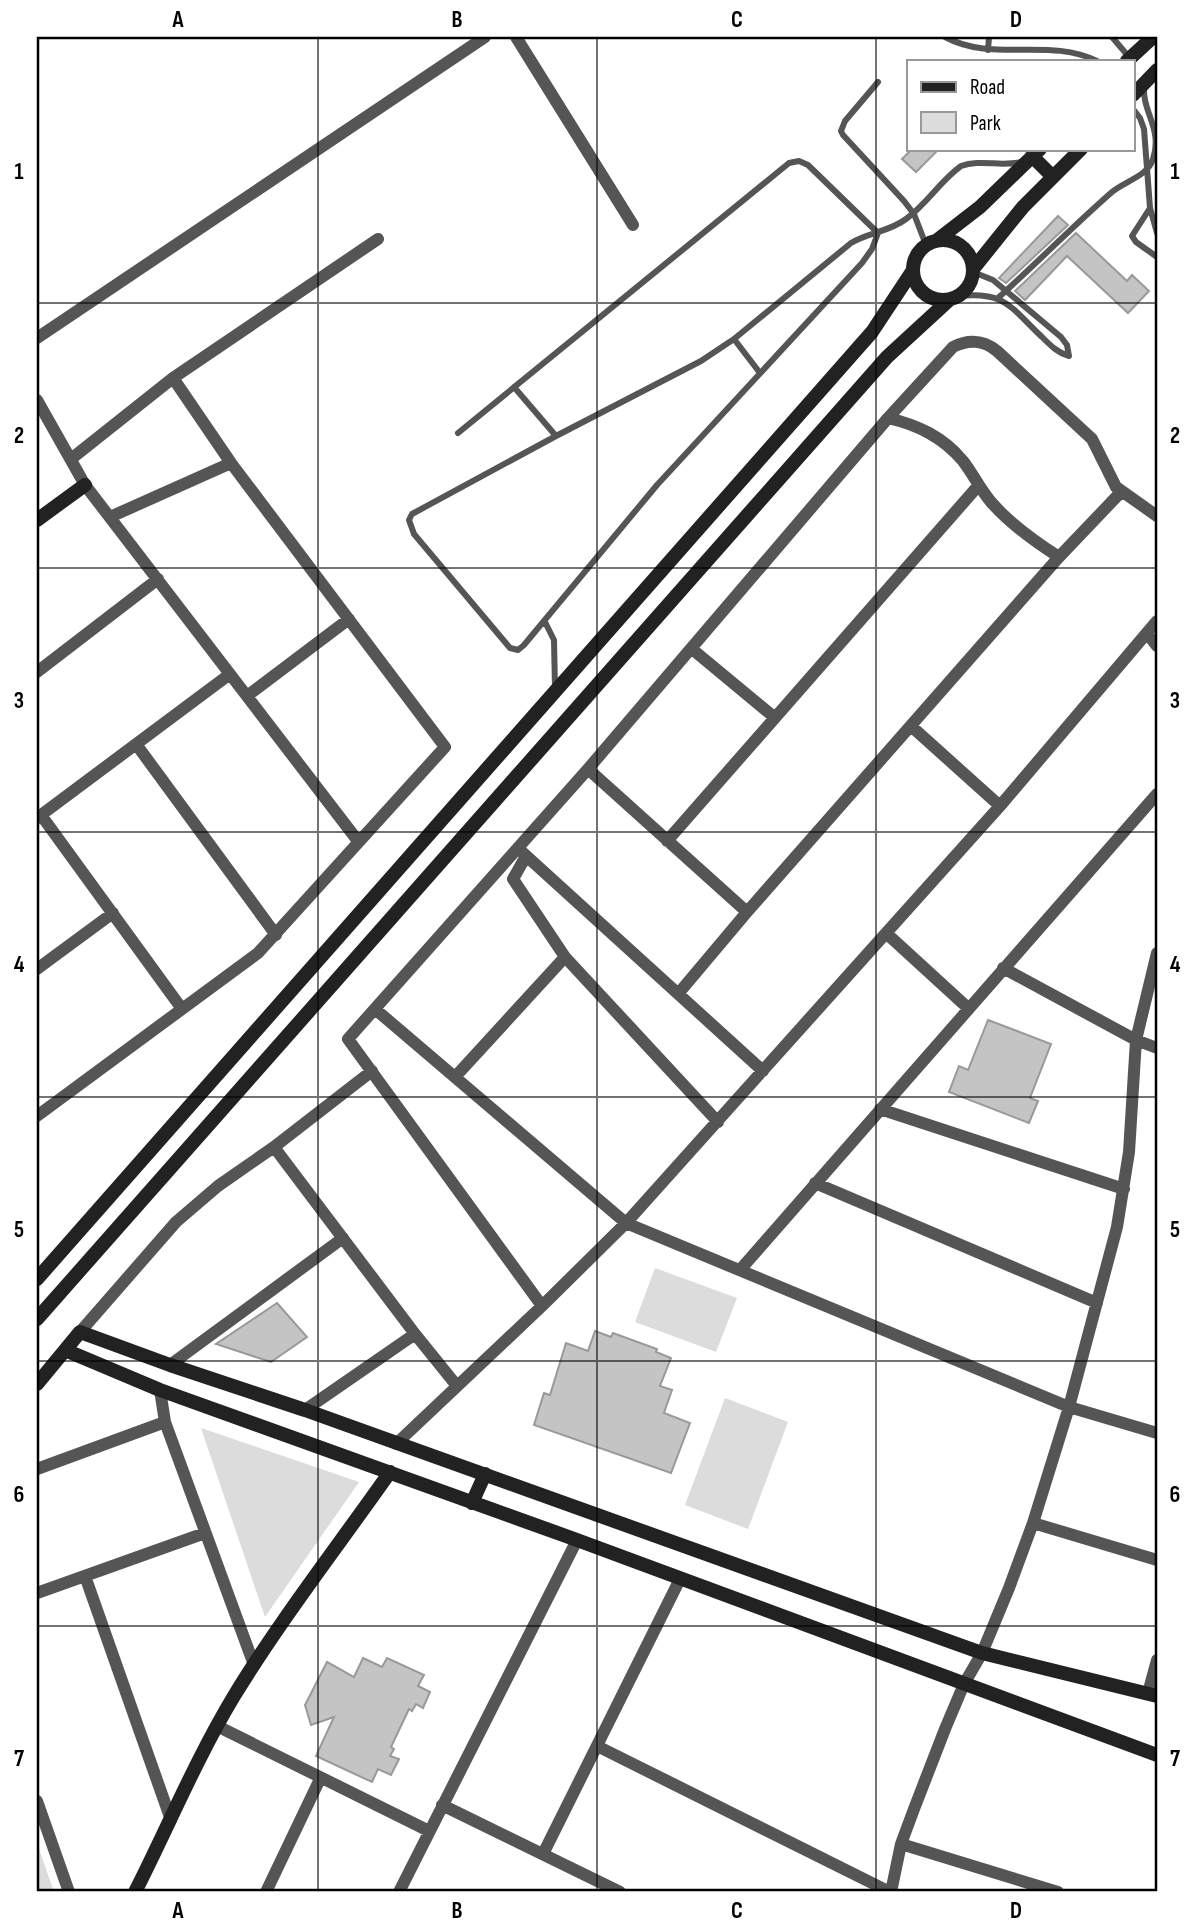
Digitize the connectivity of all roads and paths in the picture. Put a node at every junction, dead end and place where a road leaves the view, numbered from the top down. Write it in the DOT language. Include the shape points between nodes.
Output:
graph roads {
  1 [pos="485,37"];
  2 [pos="516,37"];
  3 [pos="945,37"];
  4 [pos="989,37"];
  5 [pos="1112,37"];
  6 [pos="1153,37"];
  7 [pos="988,50"];
  8 [pos="1095,60"];
  9 [pos="1129,60"];
  10 [pos="1157,70"];
  11 [pos="878,82"];
  12 [pos="1145,82"];
  13 [pos="1134,94"];
  14 [pos="1134,110"];
  15 [pos="1080,150"];
  16 [pos="1036,153"];
  17 [pos="1148,169"];
  18 [pos="1052,176"];
  19 [pos="1150,208"];
  20 [pos="914,214"];
  21 [pos="633,225"];
  22 [pos="878,233"];
  23 [pos="1157,233"];
  24 [pos="378,239"];
  25 [pos="931,243"];
  26 [pos="1157,257"];
  27 [pos="913,270"];
  28 [pos="973,270"];
  29 [pos="1006,290"];
  30 [pos="953,298"];
  31 [pos="998,298"];
  32 [pos="37,338"];
  33 [pos="734,339"];
  34 [pos="760,373"];
  35 [pos="173,378"];
  36 [pos="514,387"];
  37 [pos="37,400"];
  38 [pos="888,418"];
  39 [pos="458,433"];
  40 [pos="556,436"];
  41 [pos="71,459"];
  42 [pos="231,463"];
  43 [pos="85,485"];
  44 [pos="978,486"];
  45 [pos="1121,492"];
  46 [pos="1157,516"];
  47 [pos="110,517"];
  48 [pos="37,520"];
  49 [pos="1059,557"];
  50 [pos="158,579"];
  51 [pos="349,619"];
  52 [pos="1157,621"];
  53 [pos="545,622"];
  54 [pos="1147,634"];
  55 [pos="1157,646"];
  56 [pos="692,649"];
  57 [pos="37,672"];
  58 [pos="230,674"];
  59 [pos="555,692"];
  60 [pos="247,696"];
  61 [pos="774,717"];
  62 [pos="911,726"];
  63 [pos="136,744"];
  64 [pos="588,769"];
  65 [pos="1157,794"];
  66 [pos="1000,806"];
  67 [pos="39,816"];
  68 [pos="358,841"];
  69 [pos="667,841"];
  70 [pos="522,852"];
  71 [pos="747,912"];
  72 [pos="113,913"];
  73 [pos="886,933"];
  74 [pos="276,935"];
  75 [pos="1157,953"];
  76 [pos="565,957"];
  77 [pos="1003,968"];
  78 [pos="37,969"];
  79 [pos="678,994"];
  80 [pos="968,1008"];
  81 [pos="182,1009"];
  82 [pos="375,1009"];
  83 [pos="1136,1040"];
  84 [pos="1157,1048"];
  85 [pos="372,1071"];
  86 [pos="763,1071"];
  87 [pos="455,1077"];
  88 [pos="880,1109"];
  89 [pos="37,1116"];
  90 [pos="718,1122"];
  91 [pos="274,1147"];
  92 [pos="815,1184"];
  93 [pos="1124,1189"];
  94 [pos="626,1223"];
  95 [pos="343,1238"];
  96 [pos="740,1270"];
  97 [pos="37,1279"];
  98 [pos="1097,1303"];
  99 [pos="542,1306"];
  100 [pos="37,1320"];
  101 [pos="80,1332"];
  102 [pos="415,1334"];
  103 [pos="65,1350"];
  104 [pos="170,1366"];
  105 [pos="37,1384"];
  106 [pos="457,1386"];
  107 [pos="160,1390"];
  108 [pos="1069,1407"];
  109 [pos="305,1410"];
  110 [pos="165,1422"];
  111 [pos="1157,1433"];
  112 [pos="396,1444"];
  113 [pos="37,1469"];
  114 [pos="390,1472"];
  115 [pos="485,1474"];
  116 [pos="472,1503"];
  117 [pos="1033,1523"];
  118 [pos="205,1533"];
  119 [pos="577,1540"];
  120 [pos="1157,1560"];
  121 [pos="85,1576"];
  122 [pos="680,1579"];
  123 [pos="37,1593"];
  124 [pos="982,1653"];
  125 [pos="1157,1660"];
  126 [pos="254,1665"];
  127 [pos="964,1684"];
  128 [pos="1152,1694"];
  129 [pos="217,1727"];
  130 [pos="597,1746"];
  131 [pos="1157,1755"];
  132 [pos="320,1779"];
  133 [pos="37,1801"];
  134 [pos="442,1805"];
  135 [pos="171,1820"];
  136 [pos="429,1831"];
  137 [pos="901,1844"];
  138 [pos="543,1854"];
  139 [pos="873,1889"];
  140 [pos="69,1892"];
  141 [pos="135,1892"];
  142 [pos="266,1892"];
  143 [pos="399,1892"];
  144 [pos="620,1892"];
  145 [pos="891,1892"];
  146 [pos="1058,1892"];
  1 -- 32 [label="street"];
  2 -- 21 [label="street"];
  3 -- 7 [label="lane"];
  4 -- 7 [label="lane"];
  5 -- 9 [label="lane"];
  6 -- 9 [label="street"];
  7 -- 8 [label="lane" via="1060,50"];
  10 -- 12 [label="street"];
  11 -- 20 [label="lane" via="841,131"];
  12 -- 13 [label="street"];
  12 -- 17 [label="lane" via="1144,97 1156,135"];
  14 -- 17 [label="lane" via="1143,123"];
  15 -- 18 [label="street"];
  16 -- 18 [label="street"];
  16 -- 20 [label="lane" via="1014,163 961,166"];
  16 -- 25 [label="street" via="980,207"];
  17 -- 19 [label="lane"];
  17 -- 29 [label="lane" via="1115,189"];
  18 -- 28 [label="street" via="1011,219"];
  19 -- 23 [label="lane"];
  19 -- 26 [label="lane" via="1132,236"];
  20 -- 22 [label="lane"];
  20 -- 25 [label="lane"];
  22 -- 33 [label="lane" via="851,243"];
  22 -- 34 [label="lane" via="867,256"];
  22 -- 36 [label="lane" via="808,165 789,163"];
  24 -- 35 [label="street"];
  25 -- 27 [label="street" via="914,260"];
  25 -- 28 [label="street" via="958,244 969,254"];
  27 -- 30 [label="street" via="924,293 932,298"];
  27 -- 59 [label="street" via="872,332"];
  28 -- 29 [label="lane"];
  28 -- 30 [label="street" via="968,286"];
  29 -- 31 [label="lane"];
  29 -- 31 [label="lane" via="1060,337 1069,356"];
  30 -- 31 [label="lane"];
  30 -- 100 [label="street" via="887,357"];
  33 -- 34 [label="lane"];
  33 -- 40 [label="lane" via="701,361"];
  34 -- 53 [label="lane" via="657,485"];
  35 -- 41 [label="street"];
  35 -- 42 [label="street"];
  36 -- 39 [label="lane"];
  36 -- 40 [label="lane"];
  37 -- 41 [label="street"];
  38 -- 44 [label="street" via="916,426 942,441"];
  38 -- 45 [label="street" via="953,347 970,341 986,344 1092,439 1111,482"];
  38 -- 56 [label="street"];
  40 -- 53 [label="lane" via="419,510 409,520 414,534 509,648 522,648"];
  41 -- 43 [label="street"];
  42 -- 47 [label="street"];
  42 -- 51 [label="street"];
  43 -- 47 [label="street"];
  43 -- 48 [label="street"];
  44 -- 49 [label="street" via="1023,533"];
  44 -- 61 [label="street"];
  45 -- 46 [label="street"];
  45 -- 49 [label="street"];
  47 -- 50 [label="street"];
  49 -- 62 [label="street"];
  50 -- 57 [label="street"];
  50 -- 58 [label="street"];
  51 -- 60 [label="street"];
  51 -- 68 [label="street" via="445,747"];
  52 -- 54 [label="street"];
  53 -- 59 [label="lane" via="554,640"];
  54 -- 55 [label="street"];
  54 -- 66 [label="street"];
  56 -- 61 [label="street"];
  56 -- 64 [label="street"];
  58 -- 60 [label="street"];
  58 -- 63 [label="street"];
  59 -- 97 [label="street"];
  60 -- 68 [label="street"];
  61 -- 69 [label="street"];
  62 -- 66 [label="street"];
  62 -- 71 [label="street"];
  63 -- 67 [label="street"];
  63 -- 74 [label="street"];
  64 -- 69 [label="street"];
  64 -- 70 [label="street"];
  65 -- 77 [label="street"];
  66 -- 73 [label="street"];
  67 -- 72 [label="street"];
  68 -- 74 [label="street"];
  69 -- 71 [label="street"];
  70 -- 76 [label="street" via="513,879"];
  70 -- 79 [label="street"];
  70 -- 82 [label="street"];
  71 -- 79 [label="street"];
  72 -- 78 [label="street"];
  72 -- 81 [label="street"];
  73 -- 80 [label="street"];
  73 -- 86 [label="street"];
  74 -- 81 [label="street"];
  75 -- 83 [label="street"];
  76 -- 87 [label="street"];
  76 -- 90 [label="street"];
  77 -- 80 [label="street"];
  77 -- 83 [label="street"];
  79 -- 86 [label="street"];
  80 -- 88 [label="street"];
  81 -- 89 [label="street"];
  82 -- 85 [label="street" via="348,1040"];
  82 -- 87 [label="street"];
  83 -- 84 [label="street"];
  83 -- 93 [label="street"];
  85 -- 91 [label="street"];
  85 -- 99 [label="street"];
  86 -- 90 [label="street"];
  87 -- 94 [label="street"];
  88 -- 92 [label="street"];
  88 -- 93 [label="street"];
  90 -- 94 [label="street"];
  91 -- 95 [label="street"];
  91 -- 101 [label="street" via="176,1222"];
  92 -- 96 [label="street"];
  92 -- 98 [label="street"];
  93 -- 98 [label="street"];
  94 -- 96 [label="street"];
  94 -- 99 [label="street"];
  95 -- 102 [label="street"];
  95 -- 104 [label="street"];
  96 -- 108 [label="street"];
  98 -- 108 [label="street"];
  99 -- 106 [label="street"];
  101 -- 103 [label="street"];
  101 -- 104 [label="street"];
  102 -- 106 [label="street"];
  102 -- 109 [label="street"];
  103 -- 105 [label="street"];
  103 -- 107 [label="street"];
  104 -- 107 [label="street"];
  104 -- 109 [label="street"];
  106 -- 112 [label="street"];
  107 -- 110 [label="street"];
  107 -- 114 [label="street"];
  108 -- 111 [label="street"];
  108 -- 117 [label="street"];
  109 -- 112 [label="street"];
  110 -- 113 [label="street"];
  110 -- 118 [label="street"];
  112 -- 115 [label="street"];
  114 -- 116 [label="street"];
  114 -- 126 [label="street"];
  115 -- 116 [label="street"];
  115 -- 124 [label="street"];
  116 -- 119 [label="street"];
  117 -- 120 [label="street"];
  117 -- 124 [label="street"];
  118 -- 121 [label="street"];
  118 -- 126 [label="street"];
  119 -- 122 [label="street"];
  119 -- 134 [label="street"];
  121 -- 123 [label="street"];
  121 -- 135 [label="street"];
  122 -- 127 [label="street"];
  122 -- 130 [label="street"];
  124 -- 127 [label="street"];
  124 -- 128 [label="street"];
  125 -- 128 [label="street"];
  126 -- 129 [label="street"];
  127 -- 131 [label="street"];
  127 -- 137 [label="street"];
  129 -- 132 [label="street"];
  129 -- 135 [label="street"];
  130 -- 138 [label="street"];
  130 -- 139 [label="street"];
  132 -- 136 [label="street"];
  132 -- 142 [label="street"];
  133 -- 140 [label="street"];
  134 -- 136 [label="street"];
  134 -- 138 [label="street"];
  135 -- 141 [label="street"];
  136 -- 143 [label="street"];
  137 -- 145 [label="street"];
  137 -- 146 [label="street"];
  138 -- 144 [label="street"];
  139 -- 145 [label="street"];
}
